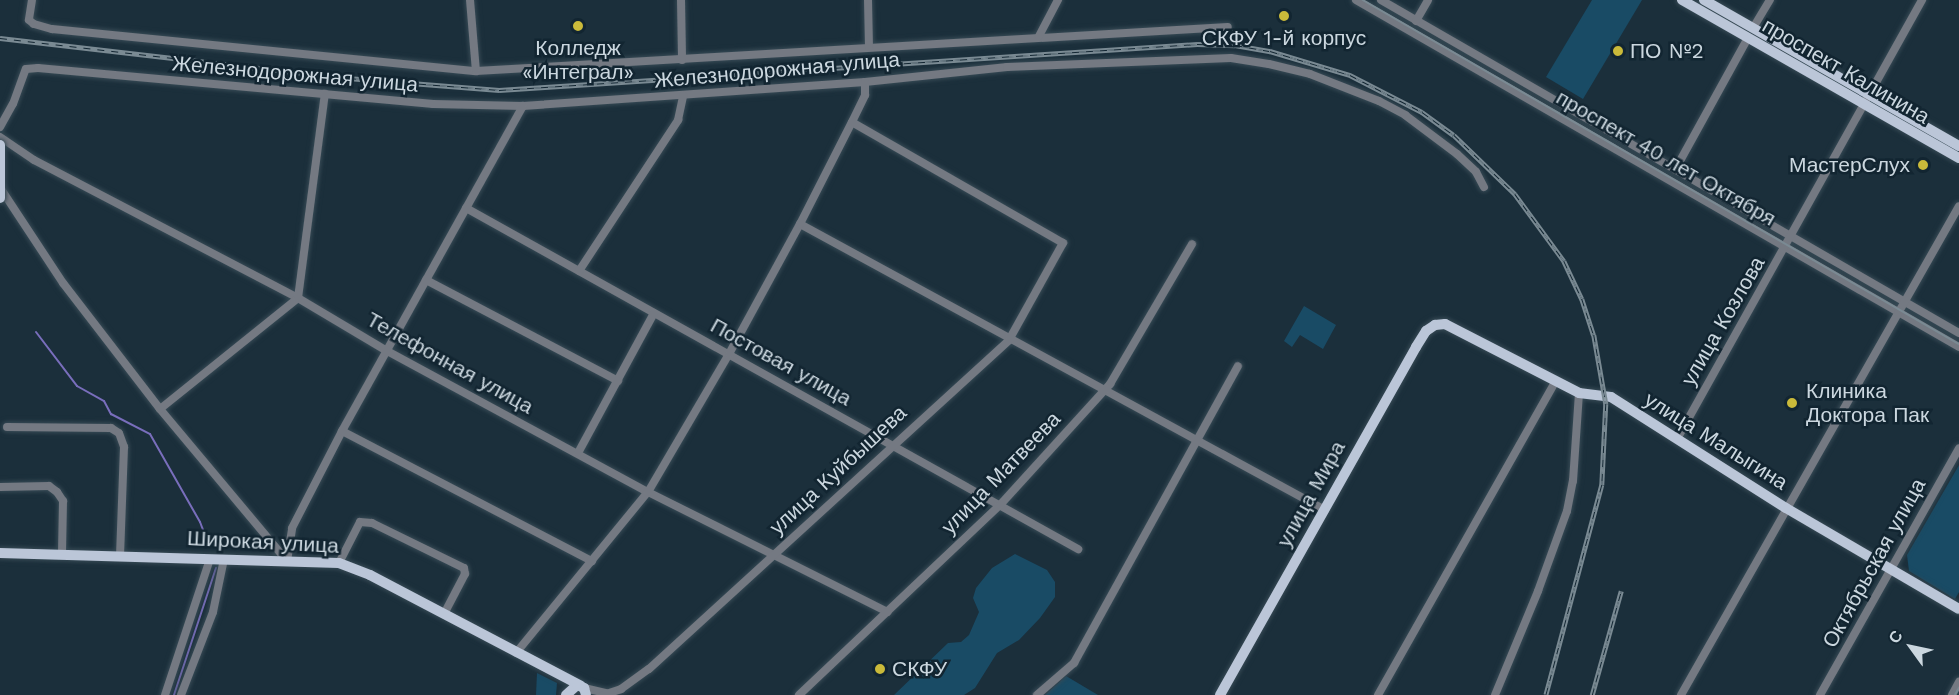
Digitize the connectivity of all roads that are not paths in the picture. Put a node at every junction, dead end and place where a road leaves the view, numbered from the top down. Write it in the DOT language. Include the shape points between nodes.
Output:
graph roads {
  1 [pos="32,0"];
  2 [pos="470,0"];
  3 [pos="681,0"];
  4 [pos="868,0"];
  5 [pos="1058,0"];
  6 [pos="1356,0"];
  7 [pos="1381,0"];
  8 [pos="1428,0"];
  9 [pos="1682,0"];
  10 [pos="1704,0"];
  11 [pos="1770,0"];
  12 [pos="1922,0"];
  13 [pos="1416,21"];
  14 [pos="1228,27"];
  15 [pos="1751,33"];
  16 [pos="1039,36"];
  17 [pos="869,46"];
  18 [pos="682,60"];
  19 [pos="476,70"];
  20 [pos="865,82"];
  21 [pos="324,94"];
  22 [pos="683,96"];
  23 [pos="1867,99"];
  24 [pos="523,106"];
  25 [pos="852,122"];
  26 [pos="0,127"];
  27 [pos="0,137"];
  28 [pos="0,145"];
  29 [pos="1959,146"];
  30 [pos="1959,158"];
  31 [pos="1675,170"];
  32 [pos="1484,187"];
  33 [pos="0,188"];
  34 [pos="0,198"];
  35 [pos="1959,206"];
  36 [pos="466,208"];
  37 [pos="800,224"];
  38 [pos="1791,236"];
  39 [pos="1192,244"];
  40 [pos="1786,247"];
  41 [pos="579,271"];
  42 [pos="426,280"];
  43 [pos="298,298"];
  44 [pos="1904,303"];
  45 [pos="1899,312"];
  46 [pos="654,313"];
  47 [pos="1445,324"];
  48 [pos="1959,333"];
  49 [pos="1009,340"];
  50 [pos="1959,347"];
  51 [pos="387,351"];
  52 [pos="729,354"];
  53 [pos="1238,366"];
  54 [pos="618,381"];
  55 [pos="1555,382"];
  56 [pos="1103,390"];
  57 [pos="1579,393"];
  58 [pos="160,409"];
  59 [pos="7,428"];
  60 [pos="342,431"];
  61 [pos="1677,439"];
  62 [pos="1198,440"];
  63 [pos="894,444"];
  64 [pos="1959,448"];
  65 [pos="578,453"];
  66 [pos="0,487"];
  67 [pos="648,492"];
  68 [pos="1000,505"];
  69 [pos="1786,508"];
  70 [pos="1325,510"];
  71 [pos="1078,549"];
  72 [pos="1,551"];
  73 [pos="62,554"];
  74 [pos="775,555"];
  75 [pos="120,556"];
  76 [pos="210,559"];
  77 [pos="224,559"];
  78 [pos="287,561"];
  79 [pos="592,561"];
  80 [pos="339,563"];
  81 [pos="1891,570"];
  82 [pos="1959,609"];
  83 [pos="888,612"];
  84 [pos="444,614"];
  85 [pos="516,653"];
  86 [pos="566,677"];
  87 [pos="1959,682"];
  88 [pos="584,689"];
  89 [pos="621,689"];
  90 [pos="568,694"];
  91 [pos="605,694"];
  92 [pos="165,695"];
  93 [pos="182,695"];
  94 [pos="630,695"];
  95 [pos="800,695"];
  96 [pos="1037,695"];
  97 [pos="1220,695"];
  98 [pos="1378,695"];
  99 [pos="1495,695"];
  100 [pos="1681,695"];
  101 [pos="1820,695"];
  102 [pos="1952,695"];
  1 -- 19 [label="street, Железнодорожная улица" via="29,20 52,29"];
  2 -- 19 [label="street"];
  3 -- 18 [label="street"];
  4 -- 17 [label="street"];
  5 -- 16 [label="street"];
  6 -- 40 [label="street, проспект 40 лет Октября"];
  7 -- 13 [label="street, проспект 40 лет Октября"];
  8 -- 13 [label="street"];
  9 -- 15 [label="main road, проспект Калинина"];
  10 -- 15 [label="main road, проспект Калинина"];
  11 -- 15 [label="street"];
  12 -- 23 [label="street, улица Козлова"];
  13 -- 31 [label="street, проспект 40 лет Октября"];
  14 -- 16 [label="street, Железнодорожная улица"];
  15 -- 23 [label="main road, проспект Калинина"];
  15 -- 31 [label="street"];
  16 -- 17 [label="street, Железнодорожная улица"];
  17 -- 18 [label="street, Железнодорожная улица"];
  18 -- 19 [label="street, Железнодорожная улица"];
  20 -- 22 [label="street, Железнодорожная улица"];
  20 -- 25 [label="street" via="865,95"];
  20 -- 32 [label="street, Железнодорожная улица" via="1065,63 1193,58 1269,63 1347,87 1405,115 1457,154 1476,172"];
  21 -- 24 [label="street, Железнодорожная улица" via="433,104"];
  21 -- 26 [label="street, Железнодорожная улица" via="26,69"];
  21 -- 43 [label="street"];
  22 -- 24 [label="street, Железнодорожная улица"];
  22 -- 41 [label="street" via="678,120"];
  23 -- 29 [label="main road, проспект Калинина"];
  23 -- 30 [label="main road, проспект Калинина"];
  23 -- 38 [label="street, улица Козлова"];
  24 -- 36 [label="street"];
  25 -- 37 [label="street"];
  25 -- 49 [label="street, улица Куйбышева" via="1063,243"];
  27 -- 43 [label="street, Телефонная улица" via="34,160"];
  28 -- 34 [label="main road, bridge"];
  31 -- 38 [label="street, проспект 40 лет Октября"];
  33 -- 58 [label="street" via="63,283"];
  35 -- 44 [label="street"];
  36 -- 41 [label="street, Постовая улица"];
  36 -- 42 [label="street"];
  37 -- 49 [label="street"];
  37 -- 52 [label="street"];
  38 -- 40 [label="street, улица Козлова"];
  38 -- 44 [label="street, проспект 40 лет Октября"];
  39 -- 56 [label="street, улица Матвеева"];
  40 -- 45 [label="street, проспект 40 лет Октября"];
  40 -- 61 [label="street, улица Козлова"];
  41 -- 46 [label="street, Постовая улица"];
  42 -- 51 [label="street"];
  42 -- 54 [label="street"];
  43 -- 51 [label="street, Телефонная улица"];
  43 -- 58 [label="street"];
  44 -- 45 [label="street"];
  44 -- 48 [label="street, проспект 40 лет Октября"];
  45 -- 50 [label="street, проспект 40 лет Октября"];
  45 -- 69 [label="street"];
  46 -- 52 [label="street, Постовая улица"];
  46 -- 54 [label="street"];
  47 -- 55 [label="main road, улица Малыгина"];
  47 -- 70 [label="main road, улица Мира" via="1426,331"];
  49 -- 56 [label="street"];
  49 -- 63 [label="street, улица Куйбышева"];
  51 -- 60 [label="street"];
  51 -- 65 [label="street, Телефонная улица"];
  52 -- 63 [label="street, Постовая улица"];
  52 -- 67 [label="street"];
  53 -- 62 [label="street"];
  54 -- 65 [label="street"];
  55 -- 57 [label="main road, улица Малыгина"];
  55 -- 98 [label="street"];
  56 -- 62 [label="street"];
  56 -- 68 [label="street, улица Матвеева"];
  57 -- 61 [label="main road, улица Малыгина" via="1611,397"];
  57 -- 99 [label="street" via="1568,511"];
  58 -- 78 [label="street"];
  59 -- 75 [label="street" via="111,428 119,433 124,447"];
  60 -- 78 [label="street" via="292,528"];
  60 -- 79 [label="street"];
  61 -- 69 [label="main road, улица Малыгина"];
  62 -- 70 [label="street"];
  62 -- 96 [label="street" via="1074,663"];
  63 -- 68 [label="street, Постовая улица"];
  63 -- 74 [label="street, улица Куйбышева"];
  64 -- 81 [label="street, Октябрьская улица"];
  65 -- 67 [label="street, Телефонная улица"];
  66 -- 73 [label="street" via="49,486 57,492 63,501"];
  67 -- 74 [label="street, Телефонная улица"];
  67 -- 79 [label="street"];
  68 -- 71 [label="street, Постовая улица"];
  68 -- 83 [label="street, улица Матвеева"];
  69 -- 81 [label="main road, улица Малыгина"];
  69 -- 100 [label="street"];
  70 -- 97 [label="main road, улица Мира"];
  72 -- 73 [label="main road, Широкая улица"];
  73 -- 75 [label="main road, Широкая улица"];
  74 -- 83 [label="street, Телефонная улица"];
  74 -- 89 [label="street, улица Куйбышева" via="649,669"];
  75 -- 76 [label="main road, Широкая улица"];
  76 -- 77 [label="main road, Широкая улица"];
  76 -- 92 [label="street"];
  77 -- 78 [label="main road, Широкая улица"];
  77 -- 93 [label="street" via="213,612"];
  78 -- 80 [label="main road, Широкая улица"];
  79 -- 85 [label="street"];
  80 -- 84 [label="main road, Широкая улица"];
  80 -- 84 [label="street" via="360,522 372,523 464,568 465,574"];
  81 -- 82 [label="main road, улица Малыгина"];
  81 -- 101 [label="street, Октябрьская улица"];
  83 -- 95 [label="street, улица Матвеева"];
  84 -- 85 [label="main road, Широкая улица"];
  85 -- 86 [label="main road, Широкая улица"];
  86 -- 88 [label="main road, Широкая улица"];
  86 -- 90 [label="main road"];
  87 -- 102 [label="street"];
  88 -- 90 [label="main road" via="573,686"];
  88 -- 91 [label="street, улица Куйбышева"];
  89 -- 91 [label="street, улица Куйбышева"];
  89 -- 94 [label="street"];
}
